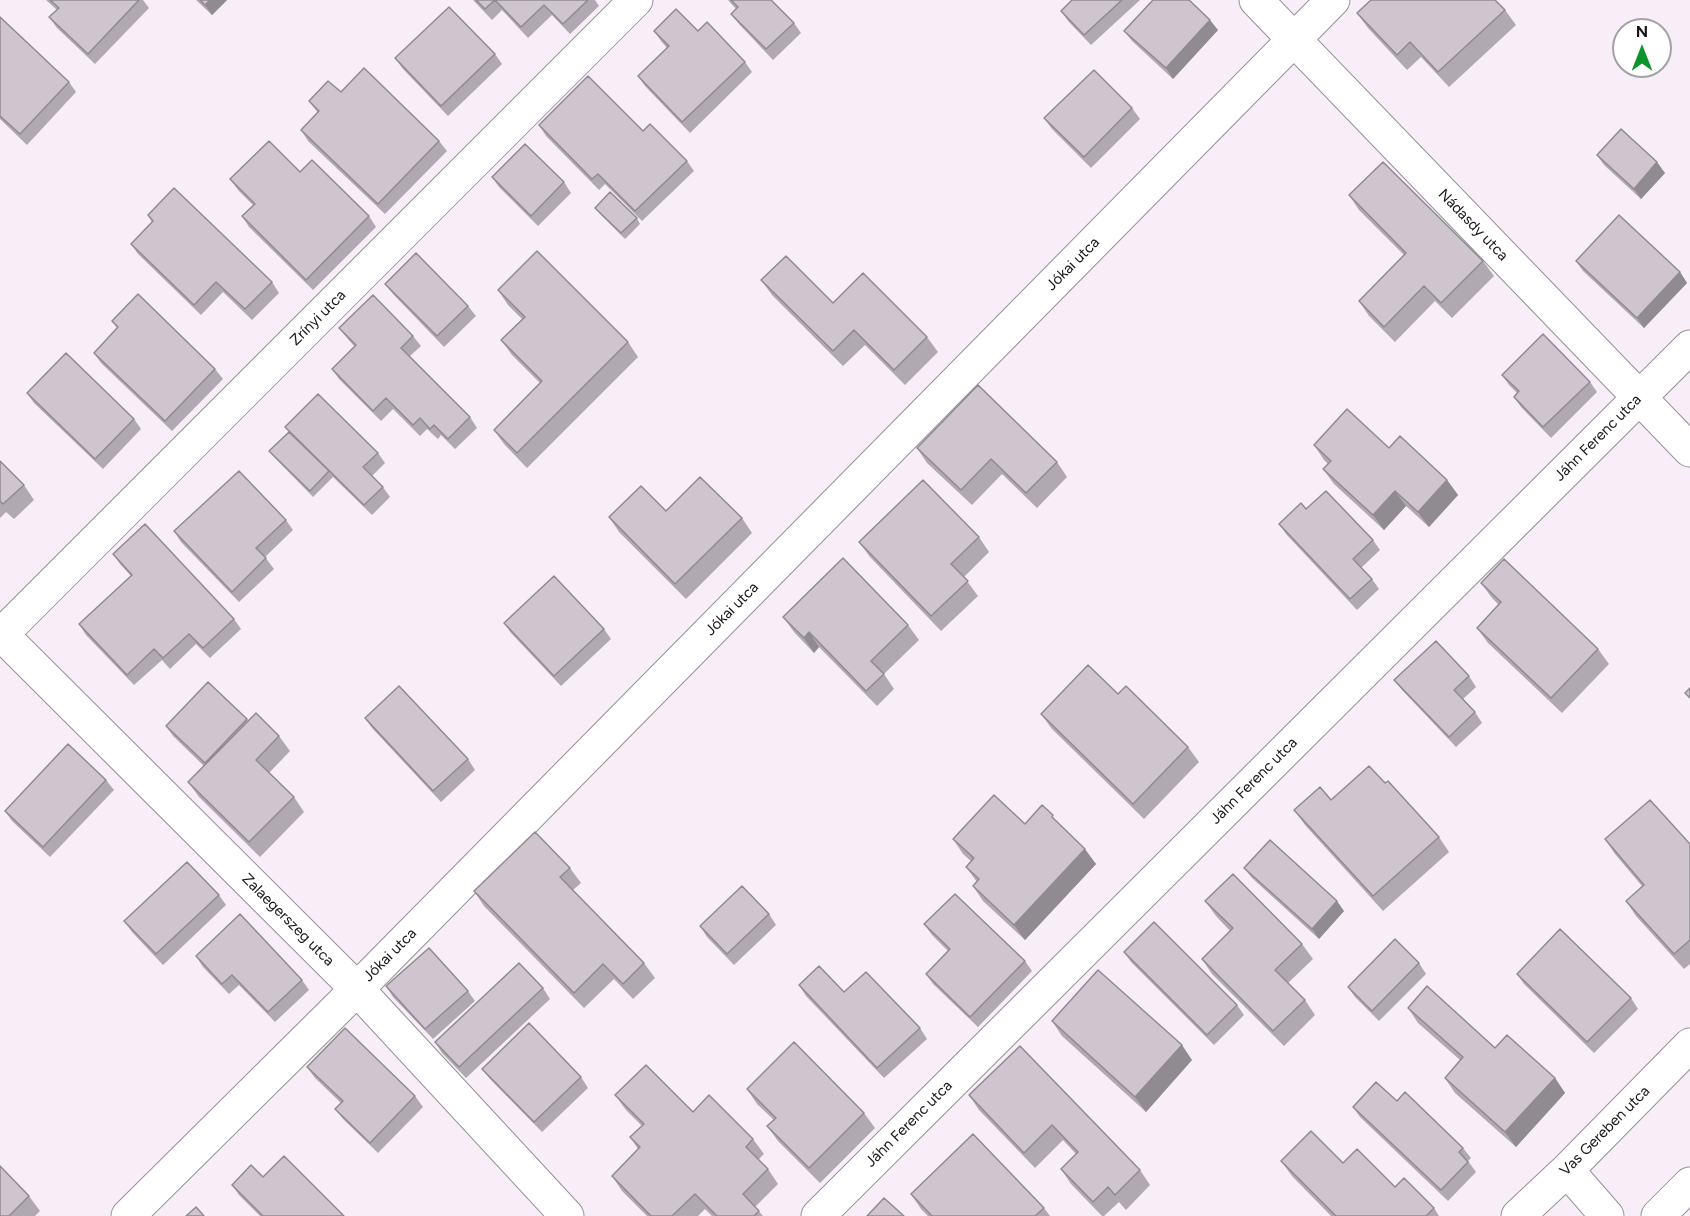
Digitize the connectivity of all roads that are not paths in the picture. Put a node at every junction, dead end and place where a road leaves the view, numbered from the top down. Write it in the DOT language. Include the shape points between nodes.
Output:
graph roads {
  1 [pos="636,0"];
  2 [pos="1256,0"];
  3 [pos="1333,0"];
  4 [pos="1294,40"];
  5 [pos="1690,347"];
  6 [pos="1639,397"];
  7 [pos="1690,450"];
  8 [pos="0,635"];
  9 [pos="357,989"];
  10 [pos="1690,1045"];
  11 [pos="1567,1170"];
  12 [pos="1690,1184"];
  13 [pos="128,1216"];
  14 [pos="567,1216"];
  15 [pos="818,1216"];
  16 [pos="1518,1216"];
  17 [pos="1607,1216"];
  18 [pos="1658,1216"];
  1 -- 8 [label="street, Zrínyi utca"];
  2 -- 4 [label="street, Nádasdy utca"];
  3 -- 4 [label="street, Jókai utca"];
  4 -- 6 [label="street, Nádasdy utca"];
  4 -- 9 [label="street, Jókai utca"];
  5 -- 6 [label="street, Jáhn Ferenc utca"];
  6 -- 7 [label="street, Nádasdy utca"];
  6 -- 15 [label="street, Jáhn Ferenc utca"];
  8 -- 9 [label="street, Zalaegerszeg utca"];
  9 -- 13 [label="street, Jókai utca"];
  9 -- 14 [label="street, Zalaegerszeg utca"];
  10 -- 11 [label="street, Vas Gereben utca"];
  11 -- 16 [label="street, Vas Gereben utca"];
  11 -- 17 [label="street"];
  12 -- 18 [label="street"];
}
